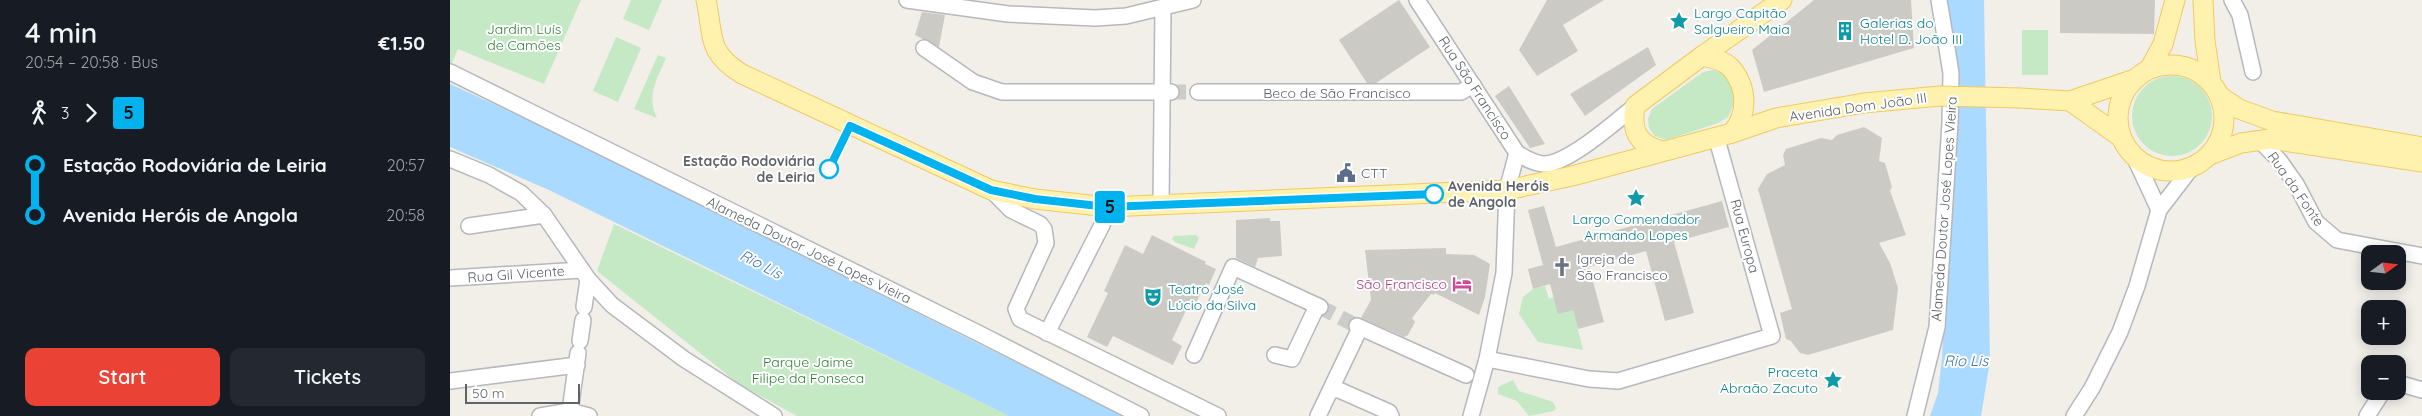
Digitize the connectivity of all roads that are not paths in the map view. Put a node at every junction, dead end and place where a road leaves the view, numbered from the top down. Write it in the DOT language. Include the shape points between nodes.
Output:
graph roads {
  1 [pos="907,0"];
  2 [pos="1193,0"];
  3 [pos="1417,0"];
  4 [pos="1782,0"];
  5 [pos="1938,0"];
  6 [pos="2175,0"];
  7 [pos="2203,0"];
  8 [pos="2232,0"];
  9 [pos="710,3"];
  10 [pos="1163,8"];
  11 [pos="1738,32"];
  12 [pos="924,48"];
  13 [pos="1702,56"];
  14 [pos="1731,68"];
  15 [pos="2150,68"];
  16 [pos="450,72"];
  17 [pos="2254,72"];
  18 [pos="2132,80"];
  19 [pos="1473,85"];
  20 [pos="2216,89"];
  21 [pos="1166,92"];
  22 [pos="1198,92"];
  23 [pos="2070,101"];
  24 [pos="1745,102"];
  25 [pos="1636,106"];
  26 [pos="1776,118"];
  27 [pos="1724,134"];
  28 [pos="2122,138"];
  29 [pos="2258,139"];
  30 [pos="2422,147"];
  31 [pos="1662,152"];
  32 [pos="1518,153"];
  33 [pos="2210,155"];
  34 [pos="2134,156"];
  35 [pos="450,159"];
  36 [pos="2422,162"];
  37 [pos="2192,167"];
  38 [pos="991,190"];
  39 [pos="1507,190"];
  40 [pos="1161,205"];
  41 [pos="1108,207"];
  42 [pos="2159,210"];
  43 [pos="544,215"];
  44 [pos="469,226"];
  45 [pos="2422,256"];
  46 [pos="585,274"];
  47 [pos="450,278"];
  48 [pos="1048,333"];
  49 [pos="578,353"];
  50 [pos="1194,355"];
  51 [pos="1275,355"];
  52 [pos="1487,359"];
  53 [pos="1466,375"];
  54 [pos="450,381"];
  55 [pos="2406,385"];
  56 [pos="1332,390"];
  57 [pos="2422,390"];
  58 [pos="2377,400"];
  59 [pos="570,411"];
  60 [pos="540,416"];
  61 [pos="589,416"];
  62 [pos="774,416"];
  63 [pos="1141,416"];
  64 [pos="1218,416"];
  65 [pos="1318,416"];
  66 [pos="1392,416"];
  67 [pos="1471,416"];
  68 [pos="1915,416"];
  69 [pos="2074,416"];
  70 [pos="2367,416"];
  1 -- 10 [label="street" via="1008,14 1072,18 1113,18"];
  2 -- 10 [label="street"];
  3 -- 19 [label="street, Rua São Francisco"];
  4 -- 11 [label="main road"];
  5 -- 68 [label="street, Alameda Doutor José Lopes Vieira" via="1952,73 1950,123 1936,327"];
  6 -- 15 [label="main road" via="2163,44"];
  7 -- 20 [label="main road" via="2204,41"];
  8 -- 17 [label="street" via="2240,15"];
  9 -- 38 [label="main road" via="712,42 716,52 732,68"];
  10 -- 21 [label="street"];
  11 -- 13 [label="main road"];
  11 -- 14 [label="main road"];
  12 -- 21 [label="street" via="973,82 1002,92"];
  13 -- 14 [label="main road"];
  13 -- 25 [label="main road"];
  14 -- 24 [label="main road"];
  15 -- 18 [label="main road"];
  15 -- 20 [label="main road" via="2181,65 2196,70"];
  16 -- 63 [label="street, Alameda Doutor José Lopes Vieira"];
  18 -- 23 [label="main road"];
  18 -- 28 [label="main road" via="2118,108"];
  19 -- 22 [label="street, Beco de São Francisco" via="1461,92"];
  19 -- 32 [label="street, Rua São Francisco"];
  20 -- 30 [label="main road" via="2238,109 2272,121"];
  20 -- 33 [label="main road" via="2224,112 2224,128"];
  21 -- 40 [label="street"];
  23 -- 26 [label="main road, Avenida Dom João III, bridge" via="1940,96 1864,103"];
  23 -- 28 [label="main road"];
  24 -- 26 [label="main road, Avenida Dom João III"];
  24 -- 27 [label="main road" via="1743,115"];
  25 -- 31 [label="main road" via="1633,123 1638,136 1649,147"];
  25 -- 32 [label="street" via="1559,161 1536,163"];
  26 -- 27 [label="main road, Avenida Dom João III"];
  27 -- 31 [label="main road"];
  27 -- 52 [label="street, Rua Europa" via="1772,336 1618,381 1588,379"];
  28 -- 34 [label="main road"];
  29 -- 33 [label="main road" via="2240,142"];
  29 -- 36 [label="main road"];
  29 -- 45 [label="street, Rua da Fonte" via="2296,184 2316,222 2337,240"];
  31 -- 39 [label="main road"];
  32 -- 39 [label="street, Rua São Francisco"];
  33 -- 37 [label="main road"];
  34 -- 37 [label="main road" via="2147,166 2161,170 2177,171"];
  34 -- 42 [label="street"];
  35 -- 43 [label="street" via="514,188"];
  37 -- 42 [label="street"];
  38 -- 41 [label="main road" via="1035,199"];
  38 -- 48 [label="street" via="1011,210 1044,229 1046,243 1016,310 1020,319"];
  39 -- 40 [label="main road"];
  39 -- 52 [label="street, Rua São Francisco" via="1504,273"];
  40 -- 41 [label="main road"];
  41 -- 48 [label="street" via="1102,226"];
  42 -- 69 [label="street" via="2120,332"];
  43 -- 44 [label="street"];
  43 -- 46 [label="street"];
  46 -- 47 [label="street, Rua Gil Vicente"];
  46 -- 49 [label="street" via="584,314"];
  46 -- 62 [label="street" via="612,305 684,359"];
  48 -- 64 [label="street"];
  49 -- 54 [label="street"];
  49 -- 59 [label="street"];
  50 -- 51 [label="street" via="1233,267 1318,307 1292,359"];
  52 -- 67 [label="street, Rua São Francisco"];
  53 -- 56 [label="street" via="1358,327"];
  55 -- 57 [label="street"];
  56 -- 65 [label="street"];
  56 -- 66 [label="street" via="1339,390"];
  58 -- 70 [label="street"];
  59 -- 60 [label="street"];
  59 -- 61 [label="street"];
}
